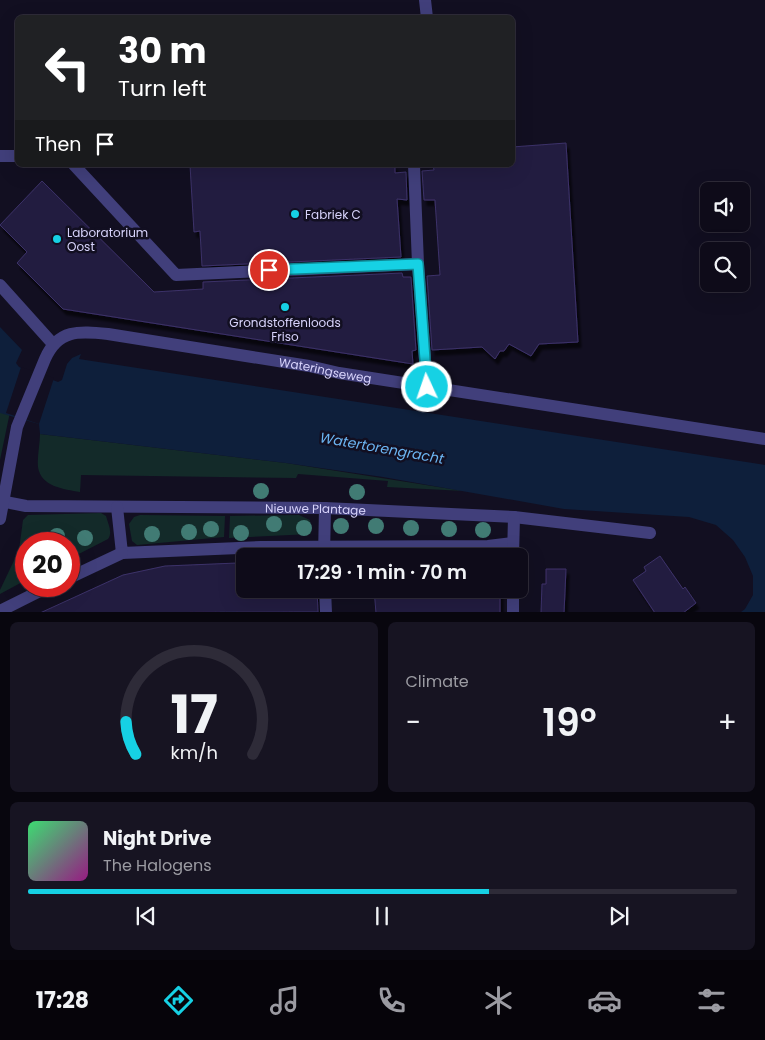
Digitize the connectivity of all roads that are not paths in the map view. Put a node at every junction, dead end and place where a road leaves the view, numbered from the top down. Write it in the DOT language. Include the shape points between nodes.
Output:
graph roads {
  1 [pos="425,0"];
  2 [pos="426,15"];
  3 [pos="0,156"];
  4 [pos="15,156"];
  5 [pos="76,167"];
  6 [pos="414,167"];
  7 [pos="418,264"];
  8 [pos="0,285"];
  9 [pos="53,344"];
  10 [pos="427,387"];
  11 [pos="765,439"];
  12 [pos="1,502"];
  13 [pos="117,507"];
  14 [pos="325,508"];
  15 [pos="514,517"];
  16 [pos="0,519"];
  17 [pos="650,533"];
  18 [pos="324,548"];
  19 [pos="422,548"];
  20 [pos="500,548"];
  21 [pos="513,548"];
  22 [pos="236,552"];
  23 [pos="122,554"];
  24 [pos="80,573"];
  25 [pos="28,597"];
  26 [pos="325,598"];
  27 [pos="513,598"];
  28 [pos="0,611"];
  29 [pos="326,612"];
  30 [pos="514,612"];
  1 -- 2 [label="street"];
  3 -- 4 [label="street"];
  5 -- 7 [label="street" via="176,275"];
  6 -- 7 [label="street"];
  7 -- 10 [label="street"];
  8 -- 9 [label="street"];
  9 -- 10 [label="street, Wateringseweg" via="70,334 108,334"];
  9 -- 12 [label="street" via="17,427"];
  10 -- 11 [label="street, Wateringseweg"];
  12 -- 13 [label="street, Nieuwe Plantage" via="26,506"];
  12 -- 16 [label="street"];
  13 -- 14 [label="street, Nieuwe Plantage"];
  13 -- 23 [label="street"];
  14 -- 15 [label="street, Nieuwe Plantage"];
  14 -- 18 [label="street"];
  15 -- 17 [label="street, Nieuwe Plantage"];
  15 -- 21 [label="street"];
  19 -- 20 [label="street"];
  22 -- 23 [label="street"];
  23 -- 24 [label="street"];
  25 -- 28 [label="street"];
  26 -- 29 [label="street"];
  27 -- 30 [label="street"];
}
